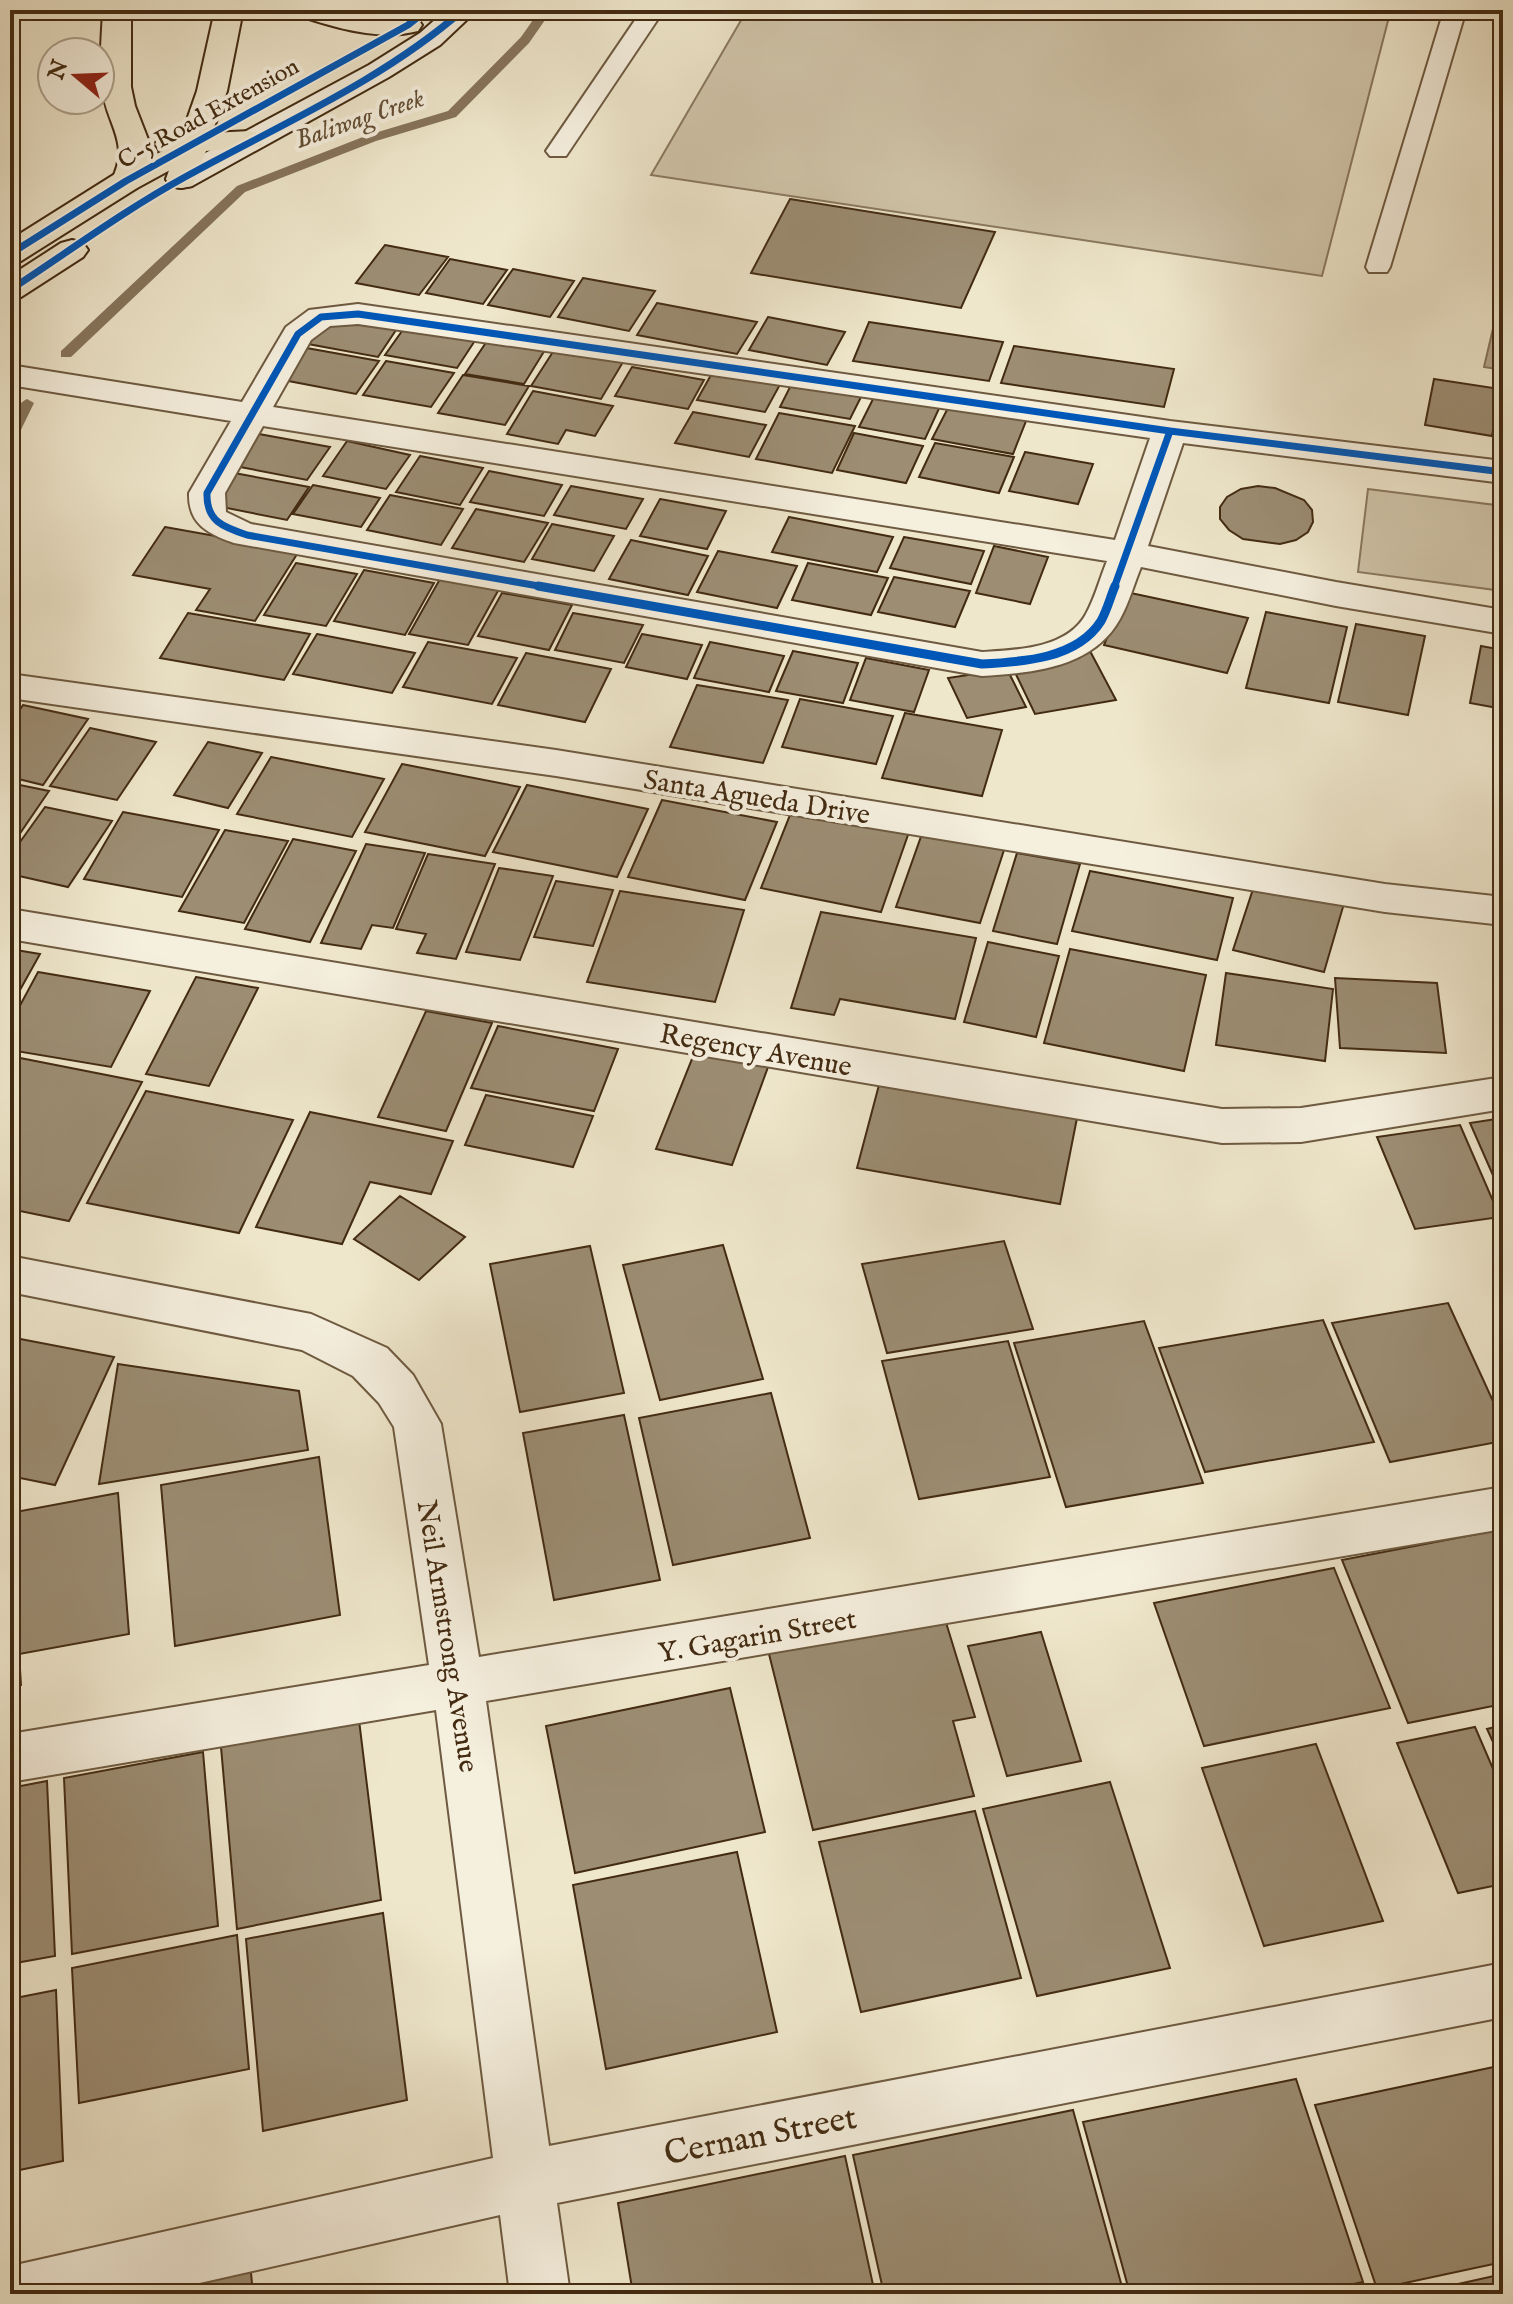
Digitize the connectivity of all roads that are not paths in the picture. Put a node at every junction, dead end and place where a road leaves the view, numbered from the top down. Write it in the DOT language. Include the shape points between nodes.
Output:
graph roads {
  1 [pos="117,10"];
  2 [pos="229,10"];
  3 [pos="310,10"];
  4 [pos="463,10"];
  5 [pos="653,10"];
  6 [pos="1455,10"];
  7 [pos="418,18"];
  8 [pos="133,133"];
  9 [pos="250,140"];
  10 [pos="194,145"];
  11 [pos="558,151"];
  12 [pos="181,179"];
  13 [pos="126,181"];
  14 [pos="10,254"];
  15 [pos="1378,267"];
  16 [pos="10,290"];
  17 [pos="10,375"];
  18 [pos="255,414"];
  19 [pos="1170,431"];
  20 [pos="1503,472"];
  21 [pos="1128,553"];
  22 [pos="1503,622"];
  23 [pos="10,686"];
  24 [pos="1503,911"];
  25 [pos="10,924"];
  26 [pos="1503,1093"];
  27 [pos="10,1274"];
  28 [pos="1503,1508"];
  29 [pos="458,1685"];
  30 [pos="10,1758"];
  31 [pos="1503,1990"];
  32 [pos="525,2180"];
  33 [pos="20,2294"];
  34 [pos="540,2294"];
  1 -- 8 [label="main road" via="118,96"];
  2 -- 10 [label="main road"];
  3 -- 7 [label="main road" via="348,22"];
  4 -- 9 [label="street, C-5 Road Extension" via="430,39 379,71"];
  5 -- 11 [label="lane"];
  6 -- 15 [label="lane"];
  7 -- 10 [label="street, C-5 Road Extension"];
  8 -- 10 [label="main road" via="163,143"];
  8 -- 13 [label="main road" via="136,160"];
  9 -- 10 [label="main road"];
  9 -- 12 [label="street, C-5 Road Extension"];
  10 -- 12 [label="main road"];
  10 -- 13 [label="main road, C-5 Road Extension"];
  12 -- 16 [label="main road, C-5 Road Extension"];
  13 -- 14 [label="main road, C-5 Road Extension"];
  17 -- 18 [label="street"];
  18 -- 19 [label="street" via="298,334 321,317 358,314"];
  18 -- 21 [label="street"];
  18 -- 21 [label="street" via="207,493 205,507 224,528 982,664 1050,655 1078,642 1098,626"];
  19 -- 20 [label="street"];
  19 -- 21 [label="street"];
  21 -- 22 [label="street"];
  23 -- 24 [label="street, Santa Agueda Drive" via="556,763 1385,898"];
  25 -- 26 [label="street, Regency Avenue" via="1222,1126 1301,1125"];
  27 -- 29 [label="street, Neil Armstrong Avenue" via="311,1333 370,1362 396,1389 417,1424"];
  28 -- 29 [label="street, Y. Gagarin Street"];
  29 -- 30 [label="street, Y. Gagarin Street"];
  29 -- 32 [label="street, Neil Armstrong Avenue"];
  31 -- 32 [label="street, Cernan Street"];
  32 -- 33 [label="street, Cernan Street"];
  32 -- 34 [label="street, Neil Armstrong Avenue"];
}
